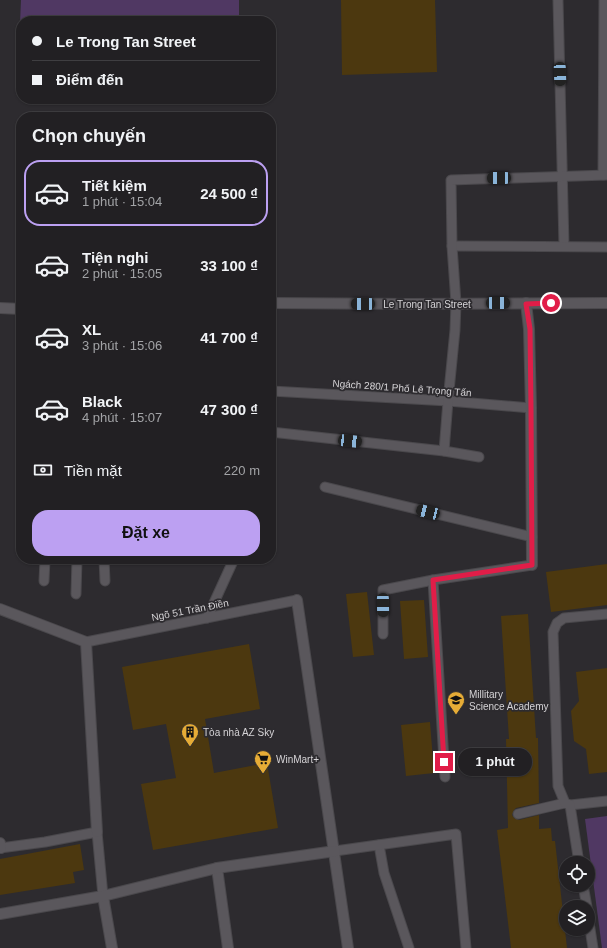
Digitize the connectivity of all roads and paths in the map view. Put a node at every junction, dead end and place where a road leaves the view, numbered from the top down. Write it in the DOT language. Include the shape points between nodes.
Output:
graph roads {
  1 [pos="558,0"];
  2 [pos="604,0"];
  3 [pos="605,175"];
  4 [pos="563,177"];
  5 [pos="452,246"];
  6 [pos="564,246"];
  7 [pos="607,247"];
  8 [pos="276,303"];
  9 [pos="456,303"];
  10 [pos="607,303"];
  11 [pos="526,304"];
  12 [pos="0,308"];
  13 [pos="16,309"];
  14 [pos="276,391"];
  15 [pos="448,401"];
  16 [pos="531,408"];
  17 [pos="276,433"];
  18 [pos="444,451"];
  19 [pos="479,457"];
  20 [pos="325,486"];
  21 [pos="532,537"];
  22 [pos="44,564"];
  23 [pos="77,564"];
  24 [pos="104,564"];
  25 [pos="232,564"];
  26 [pos="532,565"];
  27 [pos="433,580"];
  28 [pos="44,581"];
  29 [pos="105,581"];
  30 [pos="76,594"];
  31 [pos="297,600"];
  32 [pos="0,609"];
  33 [pos="607,614"];
  34 [pos="207,618"];
  35 [pos="383,634"];
  36 [pos="86,642"];
  37 [pos="445,777"];
  38 [pos="607,801"];
  39 [pos="567,804"];
  40 [pos="518,814"];
  41 [pos="97,832"];
  42 [pos="379,845"];
  43 [pos="0,846"];
  44 [pos="335,851"];
  45 [pos="578,856"];
  46 [pos="217,868"];
  47 [pos="103,896"];
  48 [pos="0,914"];
  49 [pos="591,936"];
  50 [pos="112,948"];
  51 [pos="228,948"];
  52 [pos="348,948"];
  53 [pos="409,948"];
  54 [pos="466,948"];
  55 [pos="593,948"];
  1 -- 4 [label="lane"];
  2 -- 3 [label="lane"];
  3 -- 4 [label="lane"];
  4 -- 5 [label="lane" via="451,180"];
  4 -- 6 [label="lane"];
  5 -- 6 [label="lane"];
  5 -- 9 [label="lane"];
  6 -- 7 [label="lane"];
  8 -- 9 [label="street, Le Trong Tan Street"];
  9 -- 11 [label="street, Le Trong Tan Street"];
  9 -- 15 [label="lane"];
  10 -- 11 [label="street, Le Trong Tan Street"];
  11 -- 16 [label="street" via="530,329"];
  12 -- 13 [label="street"];
  14 -- 15 [label="lane, Ngách 280/1 Phố Lê Trọng Tấn"];
  15 -- 16 [label="lane, Ngách 280/1 Phố Lê Trọng Tấn"];
  15 -- 18 [label="lane"];
  16 -- 21 [label="street"];
  17 -- 18 [label="lane"];
  18 -- 19 [label="lane"];
  20 -- 21 [label="lane"];
  21 -- 26 [label="street"];
  22 -- 28 [label="lane"];
  23 -- 30 [label="lane"];
  24 -- 29 [label="lane"];
  25 -- 34 [label="lane"];
  26 -- 27 [label="lane"];
  27 -- 35 [label="lane" via="383,590"];
  27 -- 37 [label="lane"];
  31 -- 34 [label="lane, Ngõ 51 Trần Điền"];
  31 -- 44 [label="street"];
  32 -- 36 [label="street"];
  33 -- 39 [label="lane" via="564,618 557,623 553,632 558,786"];
  34 -- 36 [label="lane, Ngõ 51 Trần Điền"];
  36 -- 41 [label="street"];
  38 -- 39 [label="lane"];
  39 -- 40 [label="lane"];
  39 -- 45 [label="lane"];
  41 -- 43 [label="lane" via="45,842"];
  41 -- 47 [label="lane"];
  42 -- 44 [label="lane"];
  42 -- 53 [label="lane" via="384,873"];
  42 -- 54 [label="lane" via="456,834"];
  44 -- 46 [label="street"];
  44 -- 52 [label="street"];
  46 -- 47 [label="street"];
  46 -- 51 [label="street"];
  47 -- 48 [label="street"];
  47 -- 50 [label="street"];
  49 -- 55 [label="lane"];
}
